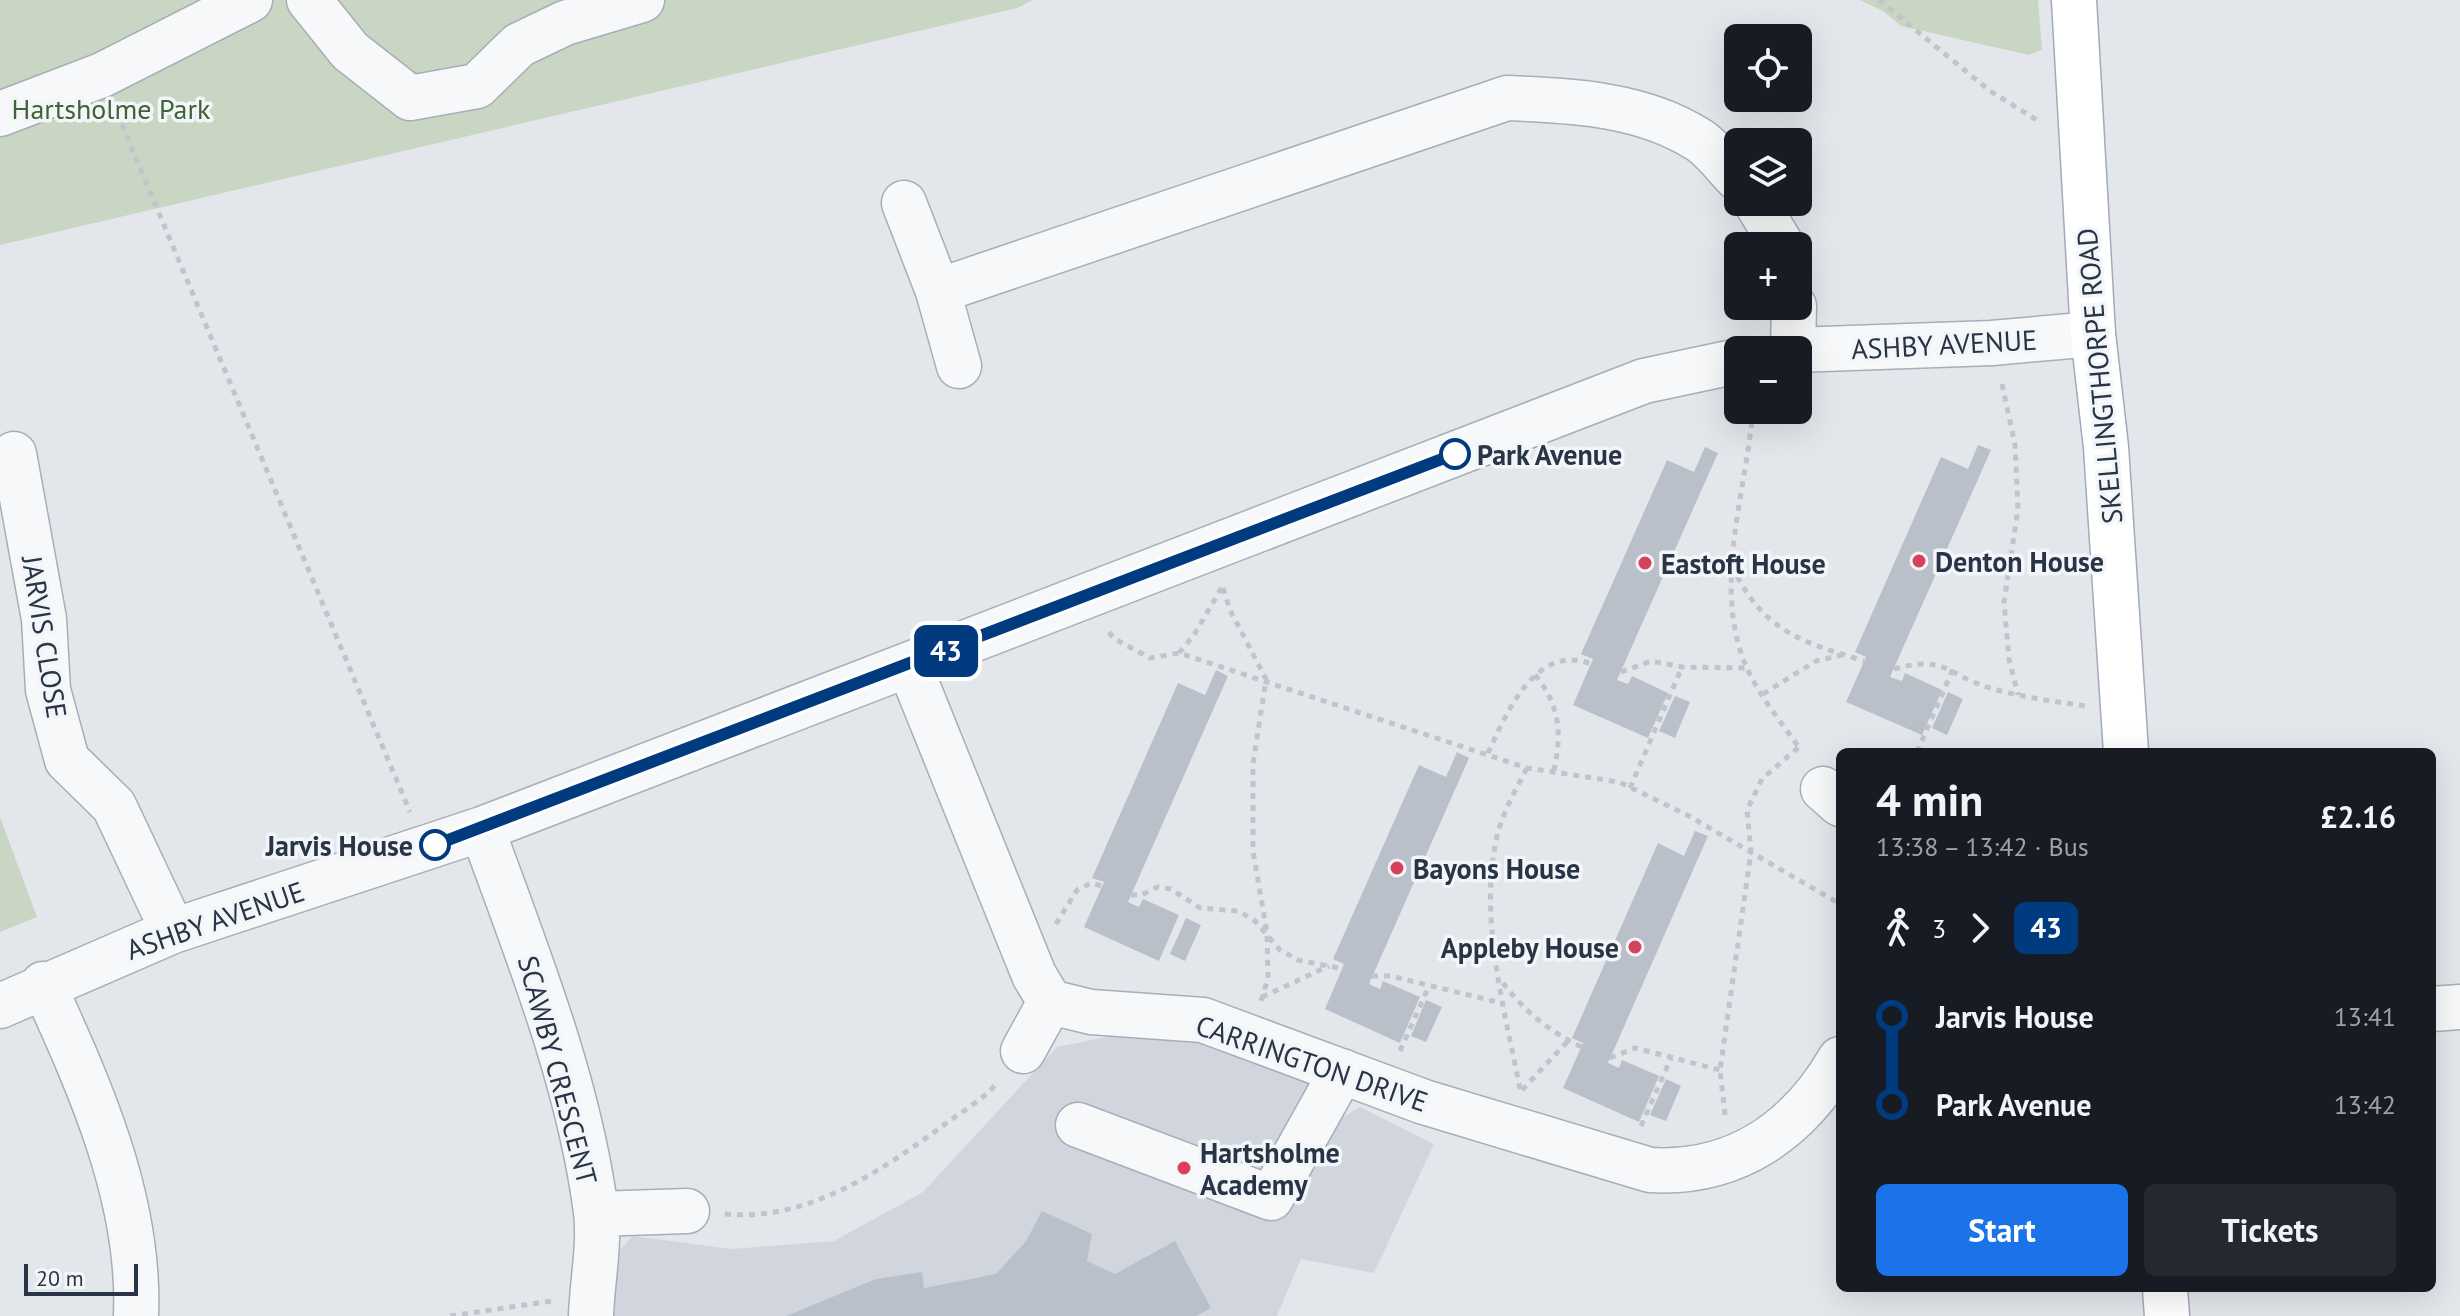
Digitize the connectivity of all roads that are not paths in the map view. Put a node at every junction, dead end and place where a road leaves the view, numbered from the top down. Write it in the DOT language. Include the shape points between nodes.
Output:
graph roads {
  1 [pos="250,0"];
  2 [pos="309,0"];
  3 [pos="642,0"];
  4 [pos="2074,0"];
  5 [pos="0,114"];
  6 [pos="1724,165"];
  7 [pos="904,203"];
  8 [pos="938,291"];
  9 [pos="2093,334"];
  10 [pos="1812,349"];
  11 [pos="1724,364"];
  12 [pos="959,366"];
  13 [pos="14,454"];
  14 [pos="909,665"];
  15 [pos="2126,748"];
  16 [pos="482,829"];
  17 [pos="173,931"];
  18 [pos="43,984"];
  19 [pos="1040,984"];
  20 [pos="0,1006"];
  21 [pos="2460,1007"];
  22 [pos="2436,1009"];
  23 [pos="1023,1051"];
  24 [pos="1836,1065"];
  25 [pos="1342,1071"];
  26 [pos="1078,1125"];
  27 [pos="687,1211"];
  28 [pos="596,1214"];
  29 [pos="2165,1292"];
  30 [pos="591,1306"];
  31 [pos="136,1316"];
  32 [pos="2167,1316"];
  1 -- 5 [label="street" via="102,75"];
  2 -- 3 [label="street" via="350,51 410,98 477,86 519,45 565,23"];
  4 -- 9 [label="main road, SKELLINGTHORPE ROAD"];
  6 -- 8 [label="street" via="1700,140 1638,112 1574,101 1507,98"];
  7 -- 8 [label="street"];
  8 -- 12 [label="street"];
  9 -- 10 [label="street, ASHBY AVENUE"];
  9 -- 15 [label="main road, SKELLINGTHORPE ROAD" via="2106,447"];
  11 -- 14 [label="street, ASHBY AVENUE" via="1644,381 1217,568 1087,596"];
  13 -- 17 [label="street, JARVIS CLOSE" via="44,619 48,690 67,760 114,806"];
  14 -- 16 [label="street, ASHBY AVENUE"];
  14 -- 19 [label="street"];
  16 -- 17 [label="street, ASHBY AVENUE"];
  16 -- 28 [label="street, SCAWBY CRESCENT" via="541,992"];
  17 -- 18 [label="street, ASHBY AVENUE"];
  18 -- 20 [label="street, ASHBY AVENUE"];
  18 -- 31 [label="street" via="111,1146 137,1287"];
  19 -- 23 [label="street"];
  19 -- 25 [label="street, CARRINGTON DRIVE" via="1091,1012 1256,1018"];
  21 -- 22 [label="street"];
  24 -- 25 [label="street, CARRINGTON DRIVE" via="1805,1109 1771,1140 1685,1172 1650,1170"];
  25 -- 26 [label="street" via="1271,1198"];
  27 -- 28 [label="street"];
  28 -- 30 [label="street, SCAWBY CRESCENT"];
  29 -- 32 [label="main road"];
}
